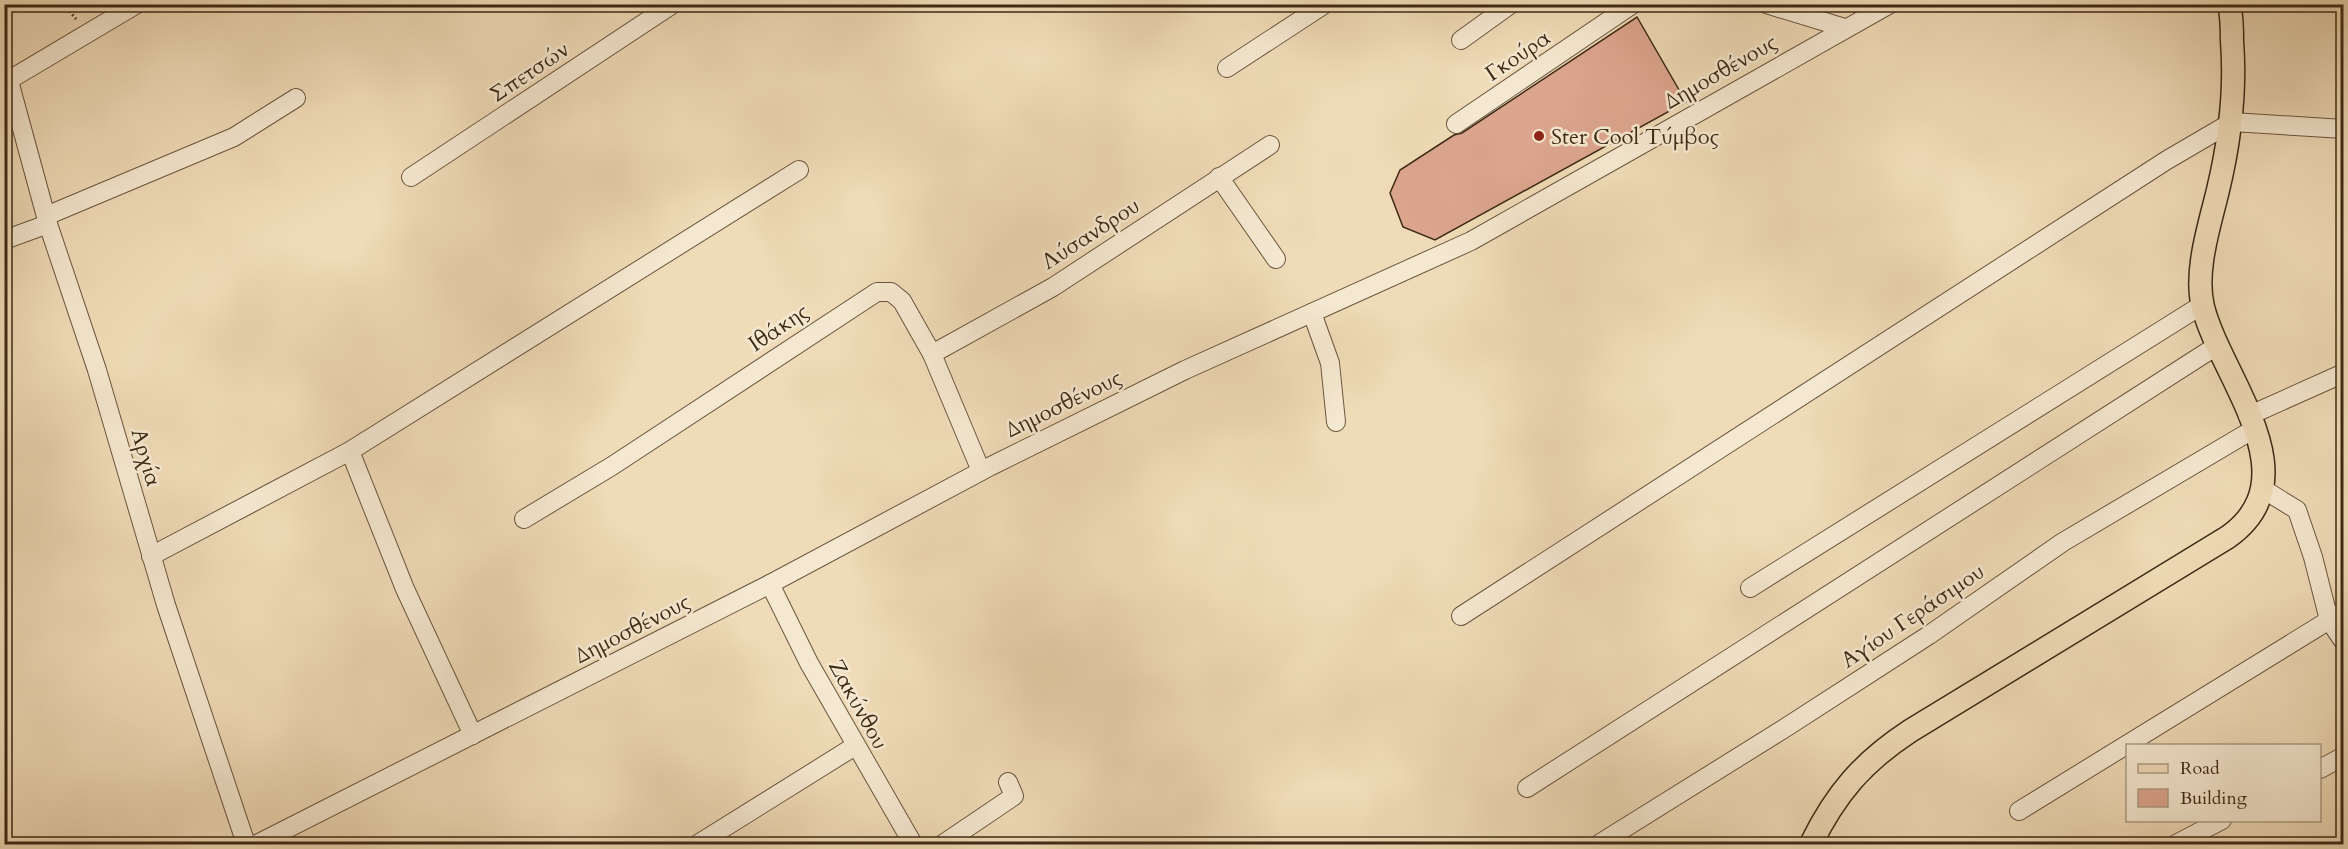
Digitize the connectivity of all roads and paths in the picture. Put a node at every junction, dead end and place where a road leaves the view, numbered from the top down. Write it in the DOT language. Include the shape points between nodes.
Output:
graph roads {
  1 [pos="137,4"];
  2 [pos="674,4"];
  3 [pos="1325,4"];
  4 [pos="1511,4"];
  5 [pos="1633,4"];
  6 [pos="1766,4"];
  7 [pos="1890,4"];
  8 [pos="2229,4"];
  9 [pos="1845,27"];
  10 [pos="1461,40"];
  11 [pos="1227,68"];
  12 [pos="7,82"];
  13 [pos="296,98"];
  14 [pos="2232,122"];
  15 [pos="1456,124"];
  16 [pos="2343,129"];
  17 [pos="1270,145"];
  18 [pos="799,170"];
  19 [pos="411,177"];
  20 [pos="1219,177"];
  21 [pos="47,220"];
  22 [pos="4,240"];
  23 [pos="1276,259"];
  24 [pos="2202,305"];
  25 [pos="1312,313"];
  26 [pos="2218,345"];
  27 [pos="932,354"];
  28 [pos="2343,373"];
  29 [pos="1336,422"];
  30 [pos="2251,423"];
  31 [pos="350,451"];
  32 [pos="981,471"];
  33 [pos="2263,489"];
  34 [pos="524,519"];
  35 [pos="151,556"];
  36 [pos="770,584"];
  37 [pos="1750,588"];
  38 [pos="1461,616"];
  39 [pos="2336,616"];
  40 [pos="2343,642"];
  41 [pos="473,735"];
  42 [pos="2128,744"];
  43 [pos="2126,745"];
  44 [pos="855,746"];
  45 [pos="2343,756"];
  46 [pos="2321,768"];
  47 [pos="1008,782"];
  48 [pos="1527,788"];
  49 [pos="2019,811"];
  50 [pos="2218,822"];
  51 [pos="246,844"];
  52 [pos="257,844"];
  53 [pos="698,844"];
  54 [pos="913,844"];
  55 [pos="943,844"];
  56 [pos="1599,844"];
  57 [pos="1811,844"];
  58 [pos="2176,844"];
  1 -- 12 [label="street"];
  2 -- 19 [label="street, Σπετσών"];
  3 -- 11 [label="street"];
  4 -- 10 [label="street"];
  5 -- 15 [label="street, Γκούρα"];
  6 -- 9 [label="street"];
  7 -- 9 [label="street, Δημοσθένους"];
  8 -- 14 [label="main road" via="2234,63"];
  9 -- 25 [label="street, Δημοσθένους" via="1471,241"];
  12 -- 21 [label="street, Αρχία"];
  13 -- 21 [label="street" via="234,137"];
  14 -- 16 [label="street"];
  14 -- 24 [label="main road" via="2208,226"];
  14 -- 38 [label="street" via="2167,160"];
  17 -- 20 [label="street, Λύσανδρου"];
  18 -- 31 [label="street"];
  20 -- 23 [label="street"];
  20 -- 27 [label="street, Λύσανδρου" via="1053,287"];
  21 -- 22 [label="street"];
  21 -- 35 [label="street, Αρχία" via="97,370"];
  24 -- 26 [label="main road"];
  24 -- 37 [label="street"];
  25 -- 29 [label="street" via="1330,363"];
  25 -- 32 [label="street, Δημοσθένους" via="1185,370"];
  26 -- 30 [label="main road"];
  26 -- 48 [label="street"];
  27 -- 32 [label="street, Ιθάκης"];
  27 -- 34 [label="street, Ιθάκης" via="902,301 891,292 877,292 612,466"];
  28 -- 30 [label="street, Αγίου Γεράσιμου"];
  30 -- 33 [label="main road" via="2265,463"];
  30 -- 56 [label="street, Αγίου Γεράσιμου" via="2063,542 1785,729"];
  31 -- 35 [label="street"];
  31 -- 41 [label="street" via="405,589"];
  32 -- 36 [label="street, Δημοσθένους"];
  33 -- 39 [label="street" via="2296,509"];
  33 -- 57 [label="main road" via="2252,513 2231,535 1879,753 1843,790"];
  35 -- 51 [label="street, Αρχία"];
  36 -- 41 [label="street, Δημοσθένους"];
  36 -- 44 [label="street, Ζακύνθου"];
  39 -- 40 [label="street"];
  39 -- 42 [label="street"];
  41 -- 52 [label="street, Δημοσθένους"];
  43 -- 49 [label="street"];
  44 -- 53 [label="street"];
  44 -- 54 [label="street, Ζακύνθου"];
  45 -- 46 [label="street"];
  47 -- 55 [label="street" via="1014,796"];
  50 -- 58 [label="street"];
}
